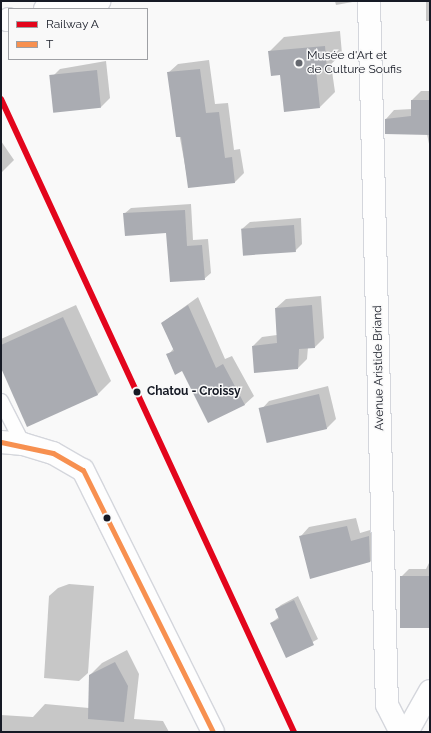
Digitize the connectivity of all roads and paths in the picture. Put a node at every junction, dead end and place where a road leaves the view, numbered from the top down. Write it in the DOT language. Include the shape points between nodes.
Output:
graph roads {
  1 [pos="99,1"];
  2 [pos="369,1"];
  3 [pos="52,8"];
  4 [pos="1,401"];
  5 [pos="1,442"];
  6 [pos="23,444"];
  7 [pos="430,691"];
  8 [pos="213,732"];
  9 [pos="401,732"];
  10 [pos="407,732"];
  1 -- 3 [label="street"];
  2 -- 9 [label="street, Avenue Aristide Briand" via="387,705"];
  4 -- 6 [label="lane"];
  5 -- 6 [label="street"];
  6 -- 8 [label="street" via="53,453 83,470"];
  7 -- 10 [label="street"];
}
